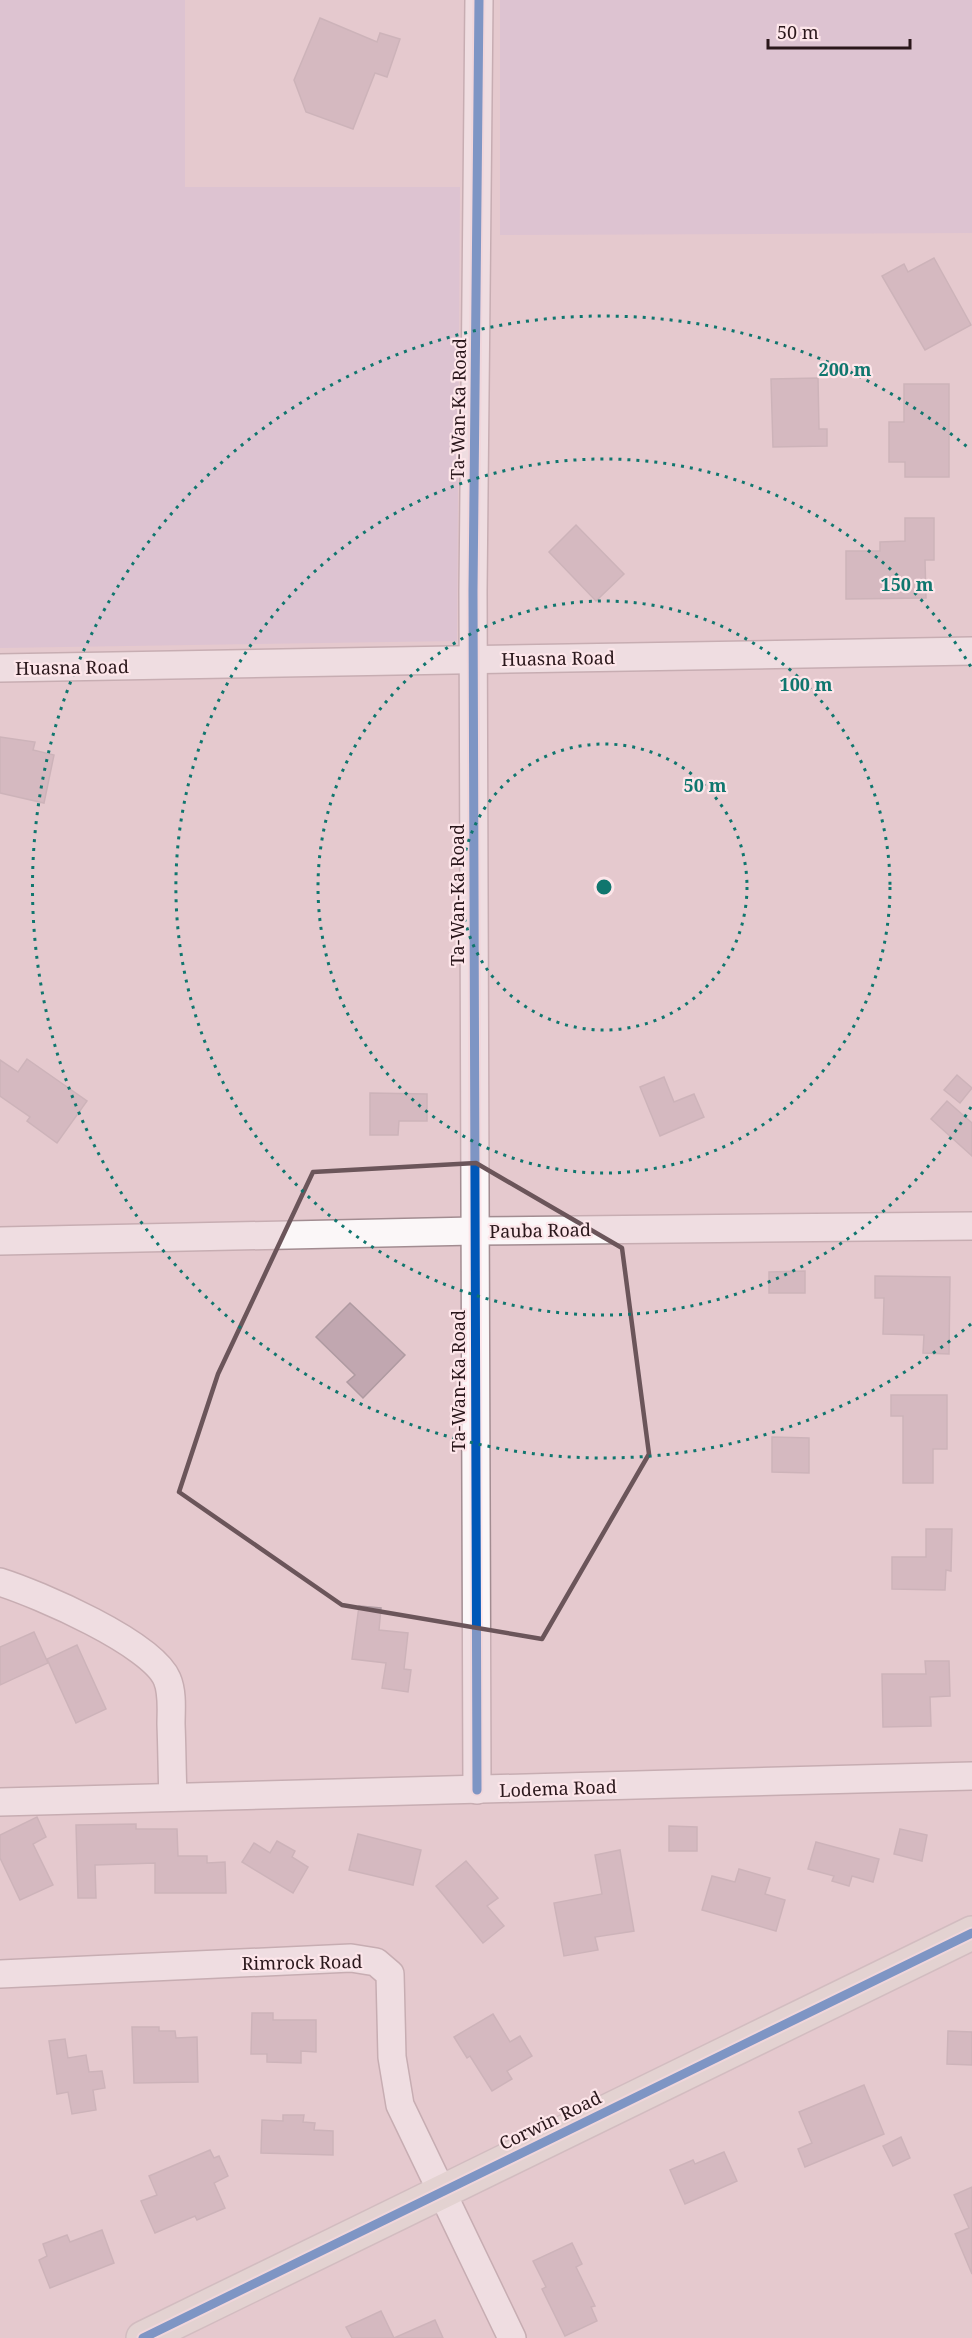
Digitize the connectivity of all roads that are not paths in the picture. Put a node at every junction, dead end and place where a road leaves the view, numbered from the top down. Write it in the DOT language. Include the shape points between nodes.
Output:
graph roads {
  1 [pos="479,0"];
  2 [pos="972,651"];
  3 [pos="473,659"];
  4 [pos="0,668"];
  5 [pos="972,1226"];
  6 [pos="474,1231"];
  7 [pos="0,1241"];
  8 [pos="0,1582"];
  9 [pos="972,1776"];
  10 [pos="477,1790"];
  11 [pos="173,1797"];
  12 [pos="0,1802"];
  13 [pos="972,1933"];
  14 [pos="0,1974"];
  15 [pos="442,2192"];
  16 [pos="143,2338"];
  17 [pos="512,2338"];
  1 -- 3 [label="street, Ta-Wan-Ka Road"];
  2 -- 3 [label="street, Huasna Road"];
  3 -- 4 [label="street, Huasna Road"];
  3 -- 6 [label="street, Ta-Wan-Ka Road"];
  5 -- 6 [label="street, Pauba Road"];
  6 -- 7 [label="street, Pauba Road"];
  6 -- 10 [label="street, Ta-Wan-Ka Road"];
  8 -- 11 [label="street" via="31,1593 130,1642 162,1669 171,1698"];
  9 -- 10 [label="street, Lodema Road"];
  10 -- 11 [label="street, Lodema Road"];
  11 -- 12 [label="street, Lodema Road"];
  13 -- 15 [label="main road, Corwin Road"];
  14 -- 15 [label="street, Rimrock Road" via="351,1958 376,1962 390,1974 392,2057 400,2105"];
  15 -- 16 [label="main road, Corwin Road"];
  15 -- 17 [label="street, Rimrock Road"];
}
